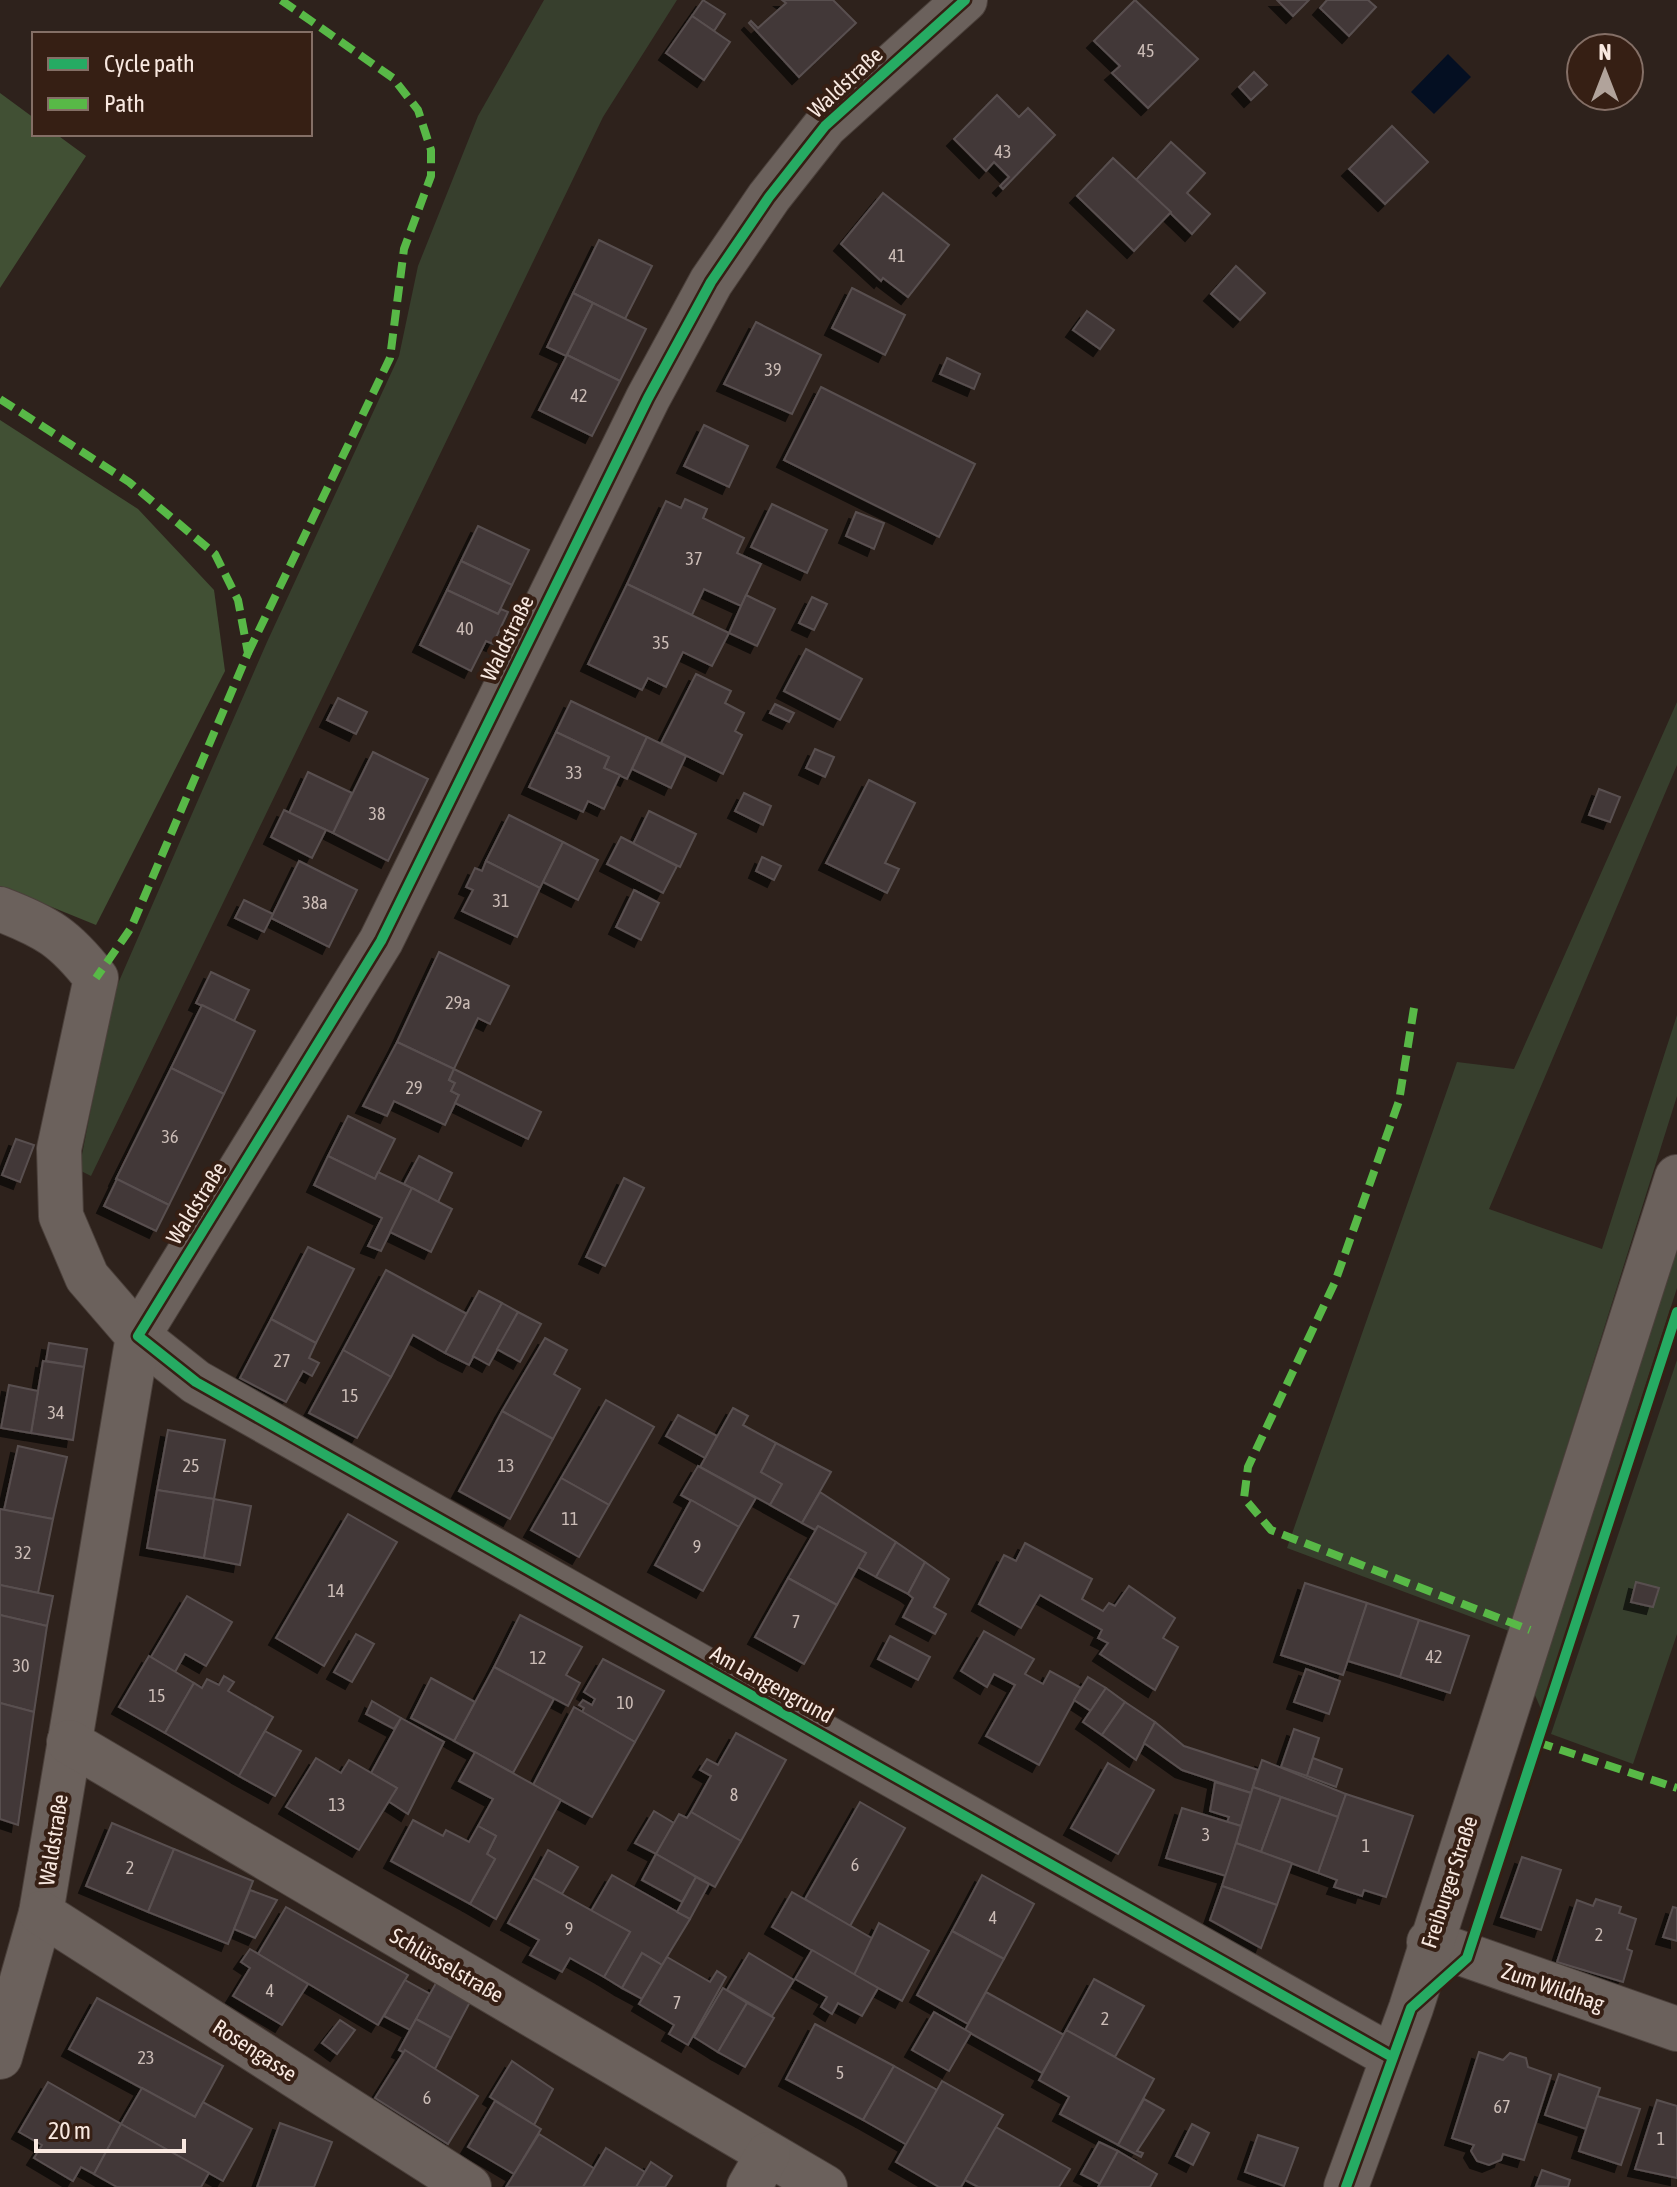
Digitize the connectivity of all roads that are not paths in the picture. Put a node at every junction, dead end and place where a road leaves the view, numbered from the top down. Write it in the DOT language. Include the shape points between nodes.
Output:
graph roads {
  1 [pos="965,0"];
  2 [pos="0,909"];
  3 [pos="1677,1177"];
  4 [pos="138,1336"];
  5 [pos="69,1742"];
  6 [pos="41,1913"];
  7 [pos="1429,1942"];
  8 [pos="1677,2029"];
  9 [pos="0,2057"];
  10 [pos="1392,2057"];
  11 [pos="758,2170"];
  12 [pos="469,2187"];
  13 [pos="825,2187"];
  14 [pos="1346,2187"];
  1 -- 4 [label="street, Waldstraße" via="825,126 711,282 648,398 381,941"];
  2 -- 4 [label="street" via="70,945 96,978 59,1149 61,1216 87,1277"];
  3 -- 7 [label="street, Freiburger Straße"];
  4 -- 5 [label="street, Waldstraße"];
  4 -- 10 [label="street, Am Langengrund" via="196,1382"];
  5 -- 6 [label="street, Waldstraße"];
  5 -- 11 [label="street, Schlüsselstraße"];
  6 -- 9 [label="street, Waldstraße"];
  6 -- 12 [label="street, Rosengasse"];
  7 -- 8 [label="street, Zum Wildhag"];
  7 -- 10 [label="street, Freiburger Straße"];
  10 -- 14 [label="street, Freiburger Straße"];
  11 -- 13 [label="street, Schlüsselstraße"];
}
